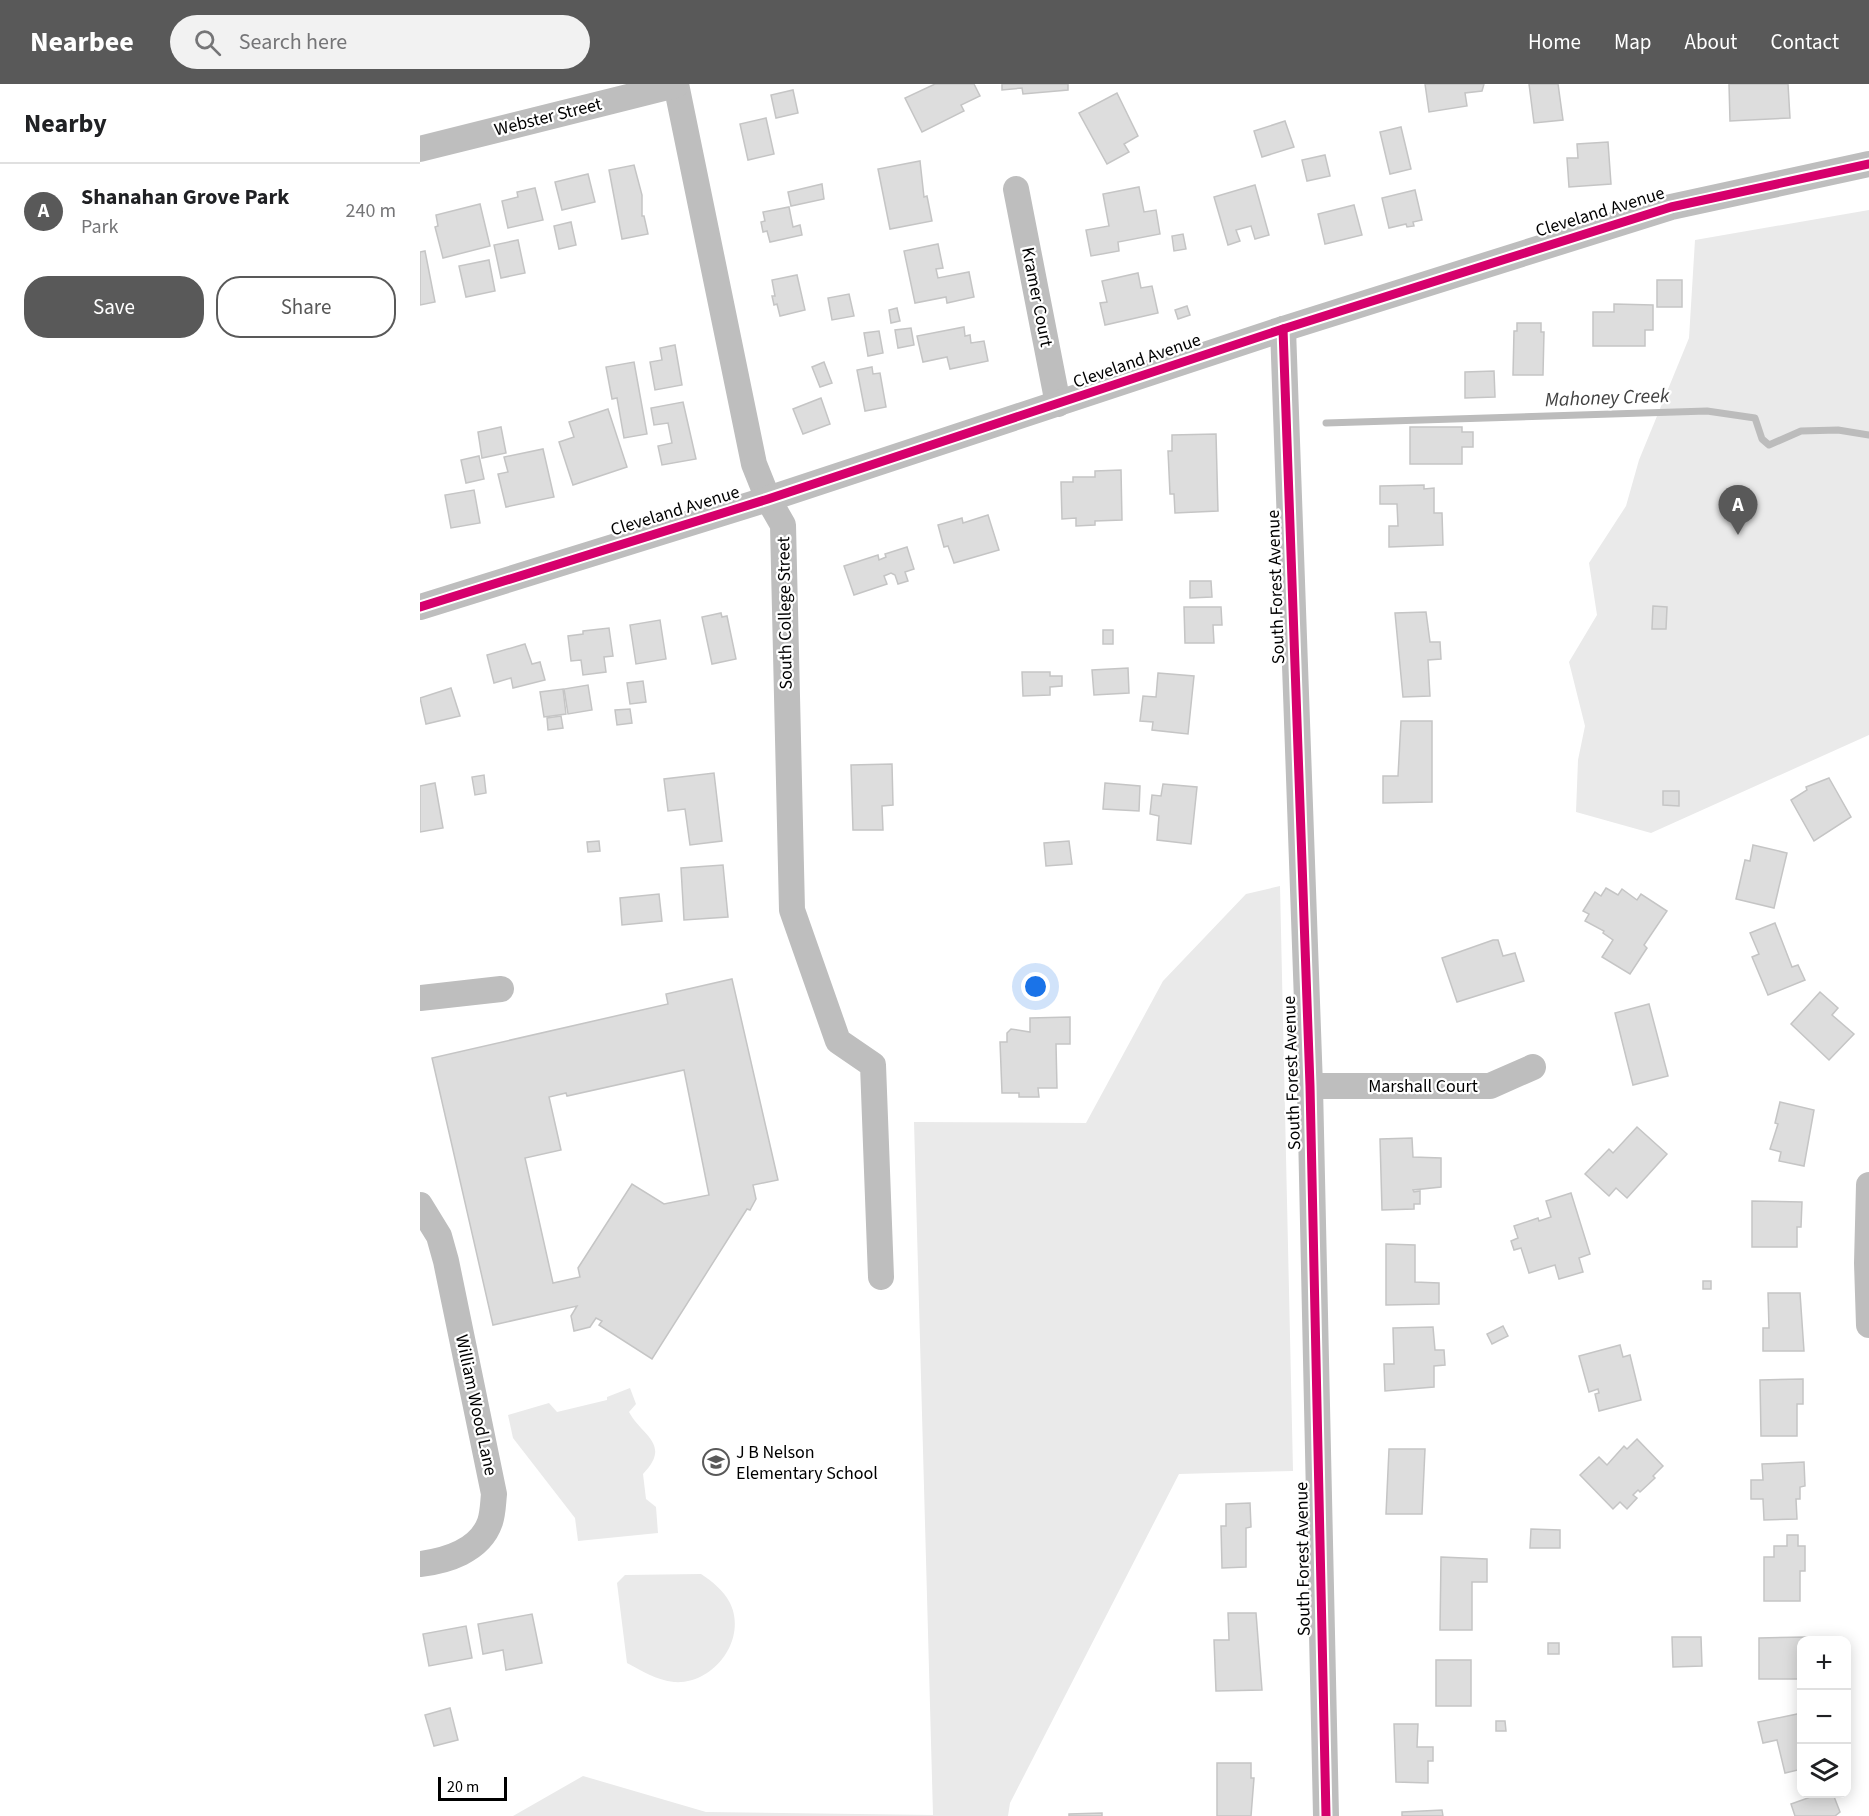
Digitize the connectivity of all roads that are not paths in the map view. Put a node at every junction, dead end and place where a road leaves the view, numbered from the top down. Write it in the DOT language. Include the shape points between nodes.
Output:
graph roads {
  1 [pos="676,85"];
  2 [pos="420,149"];
  3 [pos="1869,164"];
  4 [pos="1016,189"];
  5 [pos="1283,329"];
  6 [pos="1058,404"];
  7 [pos="768,499"];
  8 [pos="420,608"];
  9 [pos="501,989"];
  10 [pos="420,998"];
  11 [pos="1533,1066"];
  12 [pos="1310,1086"];
  13 [pos="1869,1185"];
  14 [pos="420,1205"];
  15 [pos="881,1277"];
  16 [pos="1869,1324"];
  17 [pos="420,1564"];
  18 [pos="1326,1816"];
  1 -- 2 [label="street, Webster Street"];
  1 -- 7 [label="street, South College Street" via="754,464"];
  3 -- 5 [label="street, Cleveland Avenue" via="1671,207"];
  4 -- 6 [label="street, Kramer Court"];
  5 -- 6 [label="street, Cleveland Avenue"];
  5 -- 12 [label="street, South Forest Avenue"];
  6 -- 7 [label="street, Cleveland Avenue"];
  7 -- 8 [label="street, Cleveland Avenue"];
  7 -- 15 [label="street, South College Street" via="783,525 792,910 838,1041 873,1065"];
  9 -- 10 [label="street"];
  11 -- 12 [label="street, Marshall Court" via="1490,1086"];
  12 -- 18 [label="street, South Forest Avenue"];
  13 -- 16 [label="street"];
  14 -- 17 [label="street, William Wood Lane" via="439,1236 446,1261 495,1494 490,1524 474,1545 444,1561"];
}
